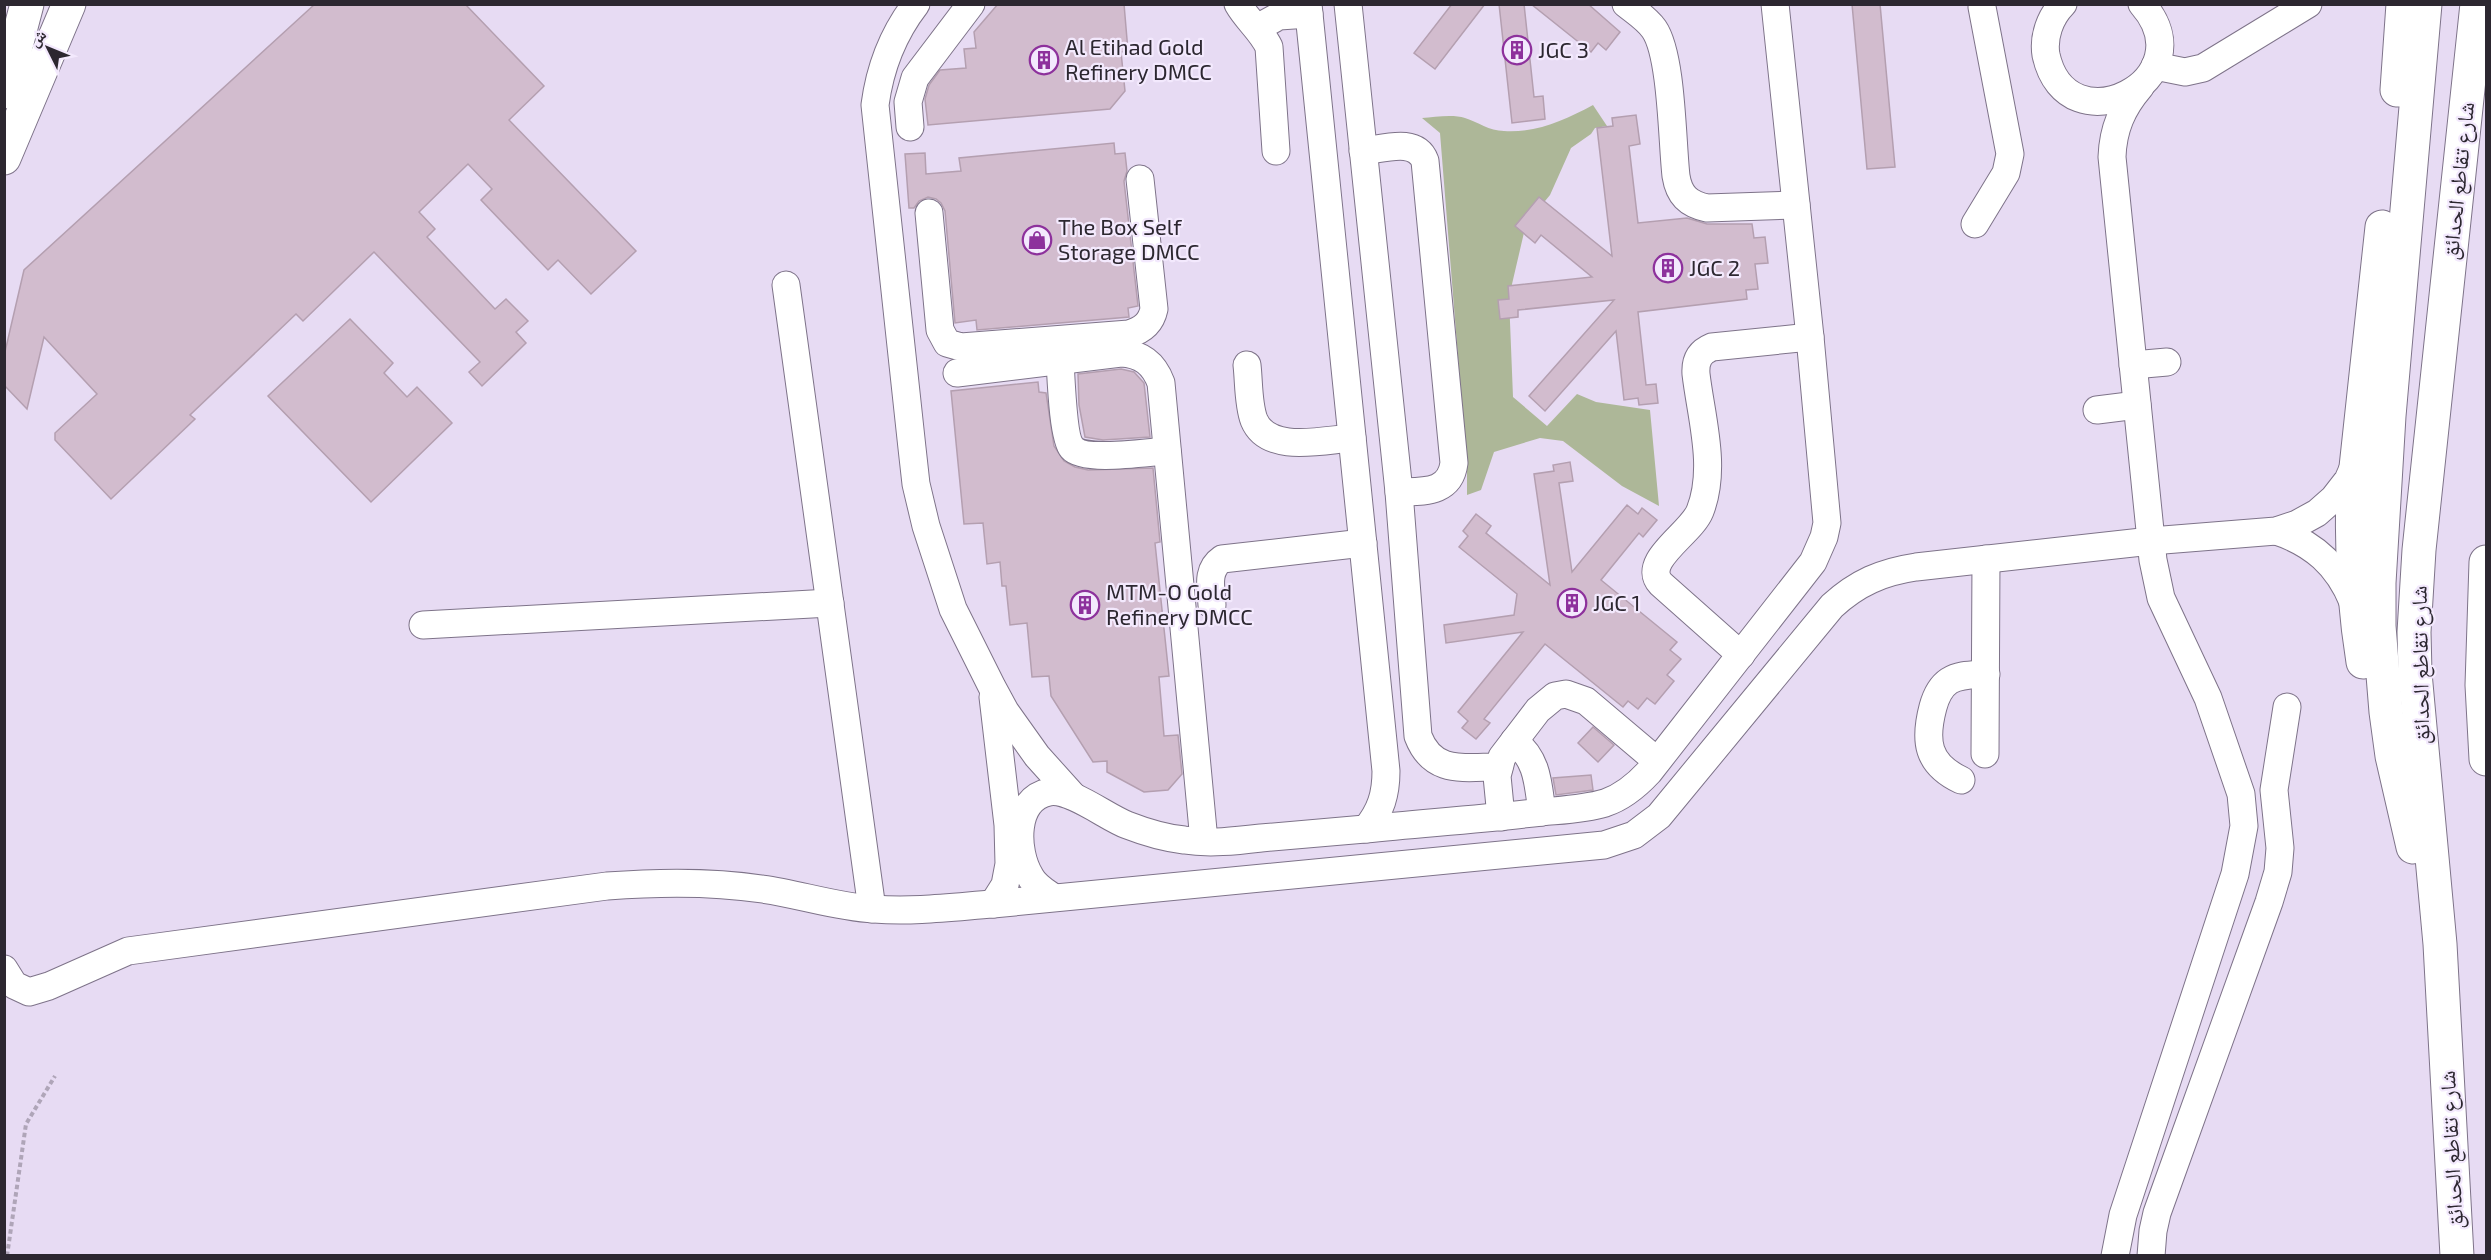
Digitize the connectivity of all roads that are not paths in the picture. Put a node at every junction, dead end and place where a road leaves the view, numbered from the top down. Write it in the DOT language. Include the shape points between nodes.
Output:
graph roads {
  1 [pos="27,4"];
  2 [pos="69,4"];
  3 [pos="916,4"];
  4 [pos="971,4"];
  5 [pos="1238,4"];
  6 [pos="1348,4"];
  7 [pos="1626,4"];
  8 [pos="1775,4"];
  9 [pos="2142,4"];
  10 [pos="2308,4"];
  11 [pos="2403,4"];
  12 [pos="2425,4"];
  13 [pos="2477,4"];
  14 [pos="2059,6"];
  15 [pos="1982,7"];
  16 [pos="1309,15"];
  17 [pos="1261,34"];
  18 [pos="2147,76"];
  19 [pos="4,92"];
  20 [pos="2076,96"];
  21 [pos="910,127"];
  22 [pos="1364,151"];
  23 [pos="1276,152"];
  24 [pos="2112,157"];
  25 [pos="4,158"];
  26 [pos="1140,179"];
  27 [pos="1796,205"];
  28 [pos="1975,224"];
  29 [pos="888,241"];
  30 [pos="786,285"];
  31 [pos="1810,337"];
  32 [pos="1060,361"];
  33 [pos="2167,362"];
  34 [pos="1247,365"];
  35 [pos="2133,365"];
  36 [pos="957,373"];
  37 [pos="2137,405"];
  38 [pos="2097,410"];
  39 [pos="1352,438"];
  40 [pos="1167,451"];
  41 [pos="2357,459"];
  42 [pos="1399,492"];
  43 [pos="2276,531"];
  44 [pos="2151,541"];
  45 [pos="1363,543"];
  46 [pos="1986,559"];
  47 [pos="2487,562"];
  48 [pos="2486,568"];
  49 [pos="830,603"];
  50 [pos="1212,605"];
  51 [pos="2355,606"];
  52 [pos="423,625"];
  53 [pos="1741,655"];
  54 [pos="1986,674"];
  55 [pos="992,687"];
  56 [pos="2287,707"];
  57 [pos="1514,741"];
  58 [pos="1985,754"];
  59 [pos="1037,756"];
  60 [pos="2392,756"];
  61 [pos="2487,759"];
  62 [pos="1657,761"];
  63 [pos="1499,767"];
  64 [pos="1002,778"];
  65 [pos="1961,780"];
  66 [pos="1074,796"];
  67 [pos="2275,807"];
  68 [pos="2244,810"];
  69 [pos="1542,812"];
  70 [pos="1501,817"];
  71 [pos="1366,829"];
  72 [pos="1014,839"];
  73 [pos="1204,841"];
  74 [pos="1053,897"];
  75 [pos="993,904"];
  76 [pos="872,909"];
  77 [pos="2440,944"];
  78 [pos="4,969"];
  79 [pos="2115,1256"];
  80 [pos="2151,1256"];
  81 [pos="2457,1256"];
  1 -- 19 [label="main road"];
  2 -- 25 [label="main road"];
  3 -- 29 [label="street" via="889,48 877,86 875,105"];
  4 -- 21 [label="street" via="915,78 908,102"];
  5 -- 17 [label="street"];
  6 -- 22 [label="street"];
  7 -- 27 [label="street" via="1655,30 1664,52 1676,176 1685,199 1707,208"];
  8 -- 27 [label="street"];
  9 -- 18 [label="street" via="2158,39"];
  10 -- 18 [label="street" via="2203,68"];
  11 -- 41 [label="main road" via="2396,105"];
  12 -- 60 [label="main road" via="2380,561 2379,626"];
  13 -- 77 [label="main road, شارع تقاطع الحدائق" via="2414,632"];
  14 -- 20 [label="street" via="2046,35 2045,50 2055,76"];
  15 -- 28 [label="street" via="2010,153 2006,173"];
  16 -- 17 [label="street" via="1279,15"];
  16 -- 39 [label="street"];
  17 -- 23 [label="street" via="1269,47"];
  18 -- 20 [label="street" via="2129,95 2103,102"];
  18 -- 24 [label="street" via="2119,119"];
  20 -- 24 [label="street" via="2094,118"];
  22 -- 42 [label="street"];
  22 -- 42 [label="street" via="1409,146 1419,151 1425,161 1454,464 1444,485"];
  24 -- 35 [label="street"];
  26 -- 29 [label="street" via="1154,309 1149,323 1137,332 954,346 947,343 940,330 930,225"];
  27 -- 31 [label="street"];
  29 -- 55 [label="street" via="914,466 926,526 953,609"];
  30 -- 49 [label="street"];
  31 -- 53 [label="street" via="1827,509 1824,537 1809,568"];
  31 -- 53 [label="street" via="1712,347 1697,360 1708,470 1705,492 1696,520 1661,557 1655,574 1661,584"];
  32 -- 36 [label="street"];
  32 -- 40 [label="street" via="1130,353 1146,361 1161,383"];
  32 -- 40 [label="street" via="1066,436 1072,448 1090,456"];
  33 -- 35 [label="street"];
  34 -- 39 [label="street" via="1254,418 1265,435 1284,443"];
  35 -- 37 [label="street"];
  37 -- 38 [label="street"];
  37 -- 44 [label="street"];
  39 -- 45 [label="street"];
  40 -- 73 [label="street"];
  41 -- 43 [label="street" via="2334,498 2307,519"];
  41 -- 51 [label="main road" via="2352,532"];
  42 -- 63 [label="street" via="1422,748 1442,765"];
  43 -- 44 [label="street"];
  43 -- 51 [label="street" via="2310,546 2325,558 2338,572"];
  44 -- 46 [label="street"];
  44 -- 68 [label="street" via="2161,598 2221,730"];
  45 -- 50 [label="street" via="1222,559 1211,573"];
  45 -- 71 [label="street" via="1386,771 1380,809"];
  46 -- 54 [label="street"];
  46 -- 74 [label="street" via="1896,570 1846,593 1659,816 1619,841"];
  47 -- 48 [label="main road"];
  48 -- 61 [label="main road" via="2482,685"];
  49 -- 52 [label="street"];
  49 -- 76 [label="street"];
  51 -- 60 [label="main road" via="2370,696"];
  53 -- 62 [label="street"];
  54 -- 58 [label="street"];
  54 -- 65 [label="street" via="1948,681 1936,696 1928,727 1935,759"];
  55 -- 59 [label="street"];
  55 -- 64 [label="street"];
  56 -- 67 [label="street" via="2276,773"];
  57 -- 62 [label="street" via="1546,702 1566,694 1586,701"];
  57 -- 63 [label="street"];
  57 -- 69 [label="street" via="1534,764"];
  59 -- 64 [label="street" via="1013,765"];
  59 -- 66 [label="street"];
  60 -- 77 [label="main road" via="2424,896"];
  62 -- 69 [label="street" via="1640,782 1617,798"];
  63 -- 70 [label="street"];
  64 -- 72 [label="street"];
  66 -- 72 [label="street" via="1047,792 1032,801"];
  66 -- 73 [label="street" via="1127,825 1156,835"];
  67 -- 68 [label="street"];
  67 -- 80 [label="street" via="2280,848 2278,872 2157,1213"];
  68 -- 79 [label="street" via="2235,874 2123,1215"];
  69 -- 70 [label="street"];
  70 -- 71 [label="street"];
  71 -- 73 [label="street"];
  72 -- 74 [label="street" via="1031,879"];
  72 -- 75 [label="street" via="1005,885"];
  74 -- 75 [label="street"];
  75 -- 76 [label="street"];
  76 -- 78 [label="street" via="762,889 658,882 128,951 29,992 14,986"];
  77 -- 81 [label="main road, شارع تقاطع الحدائق"];
}
